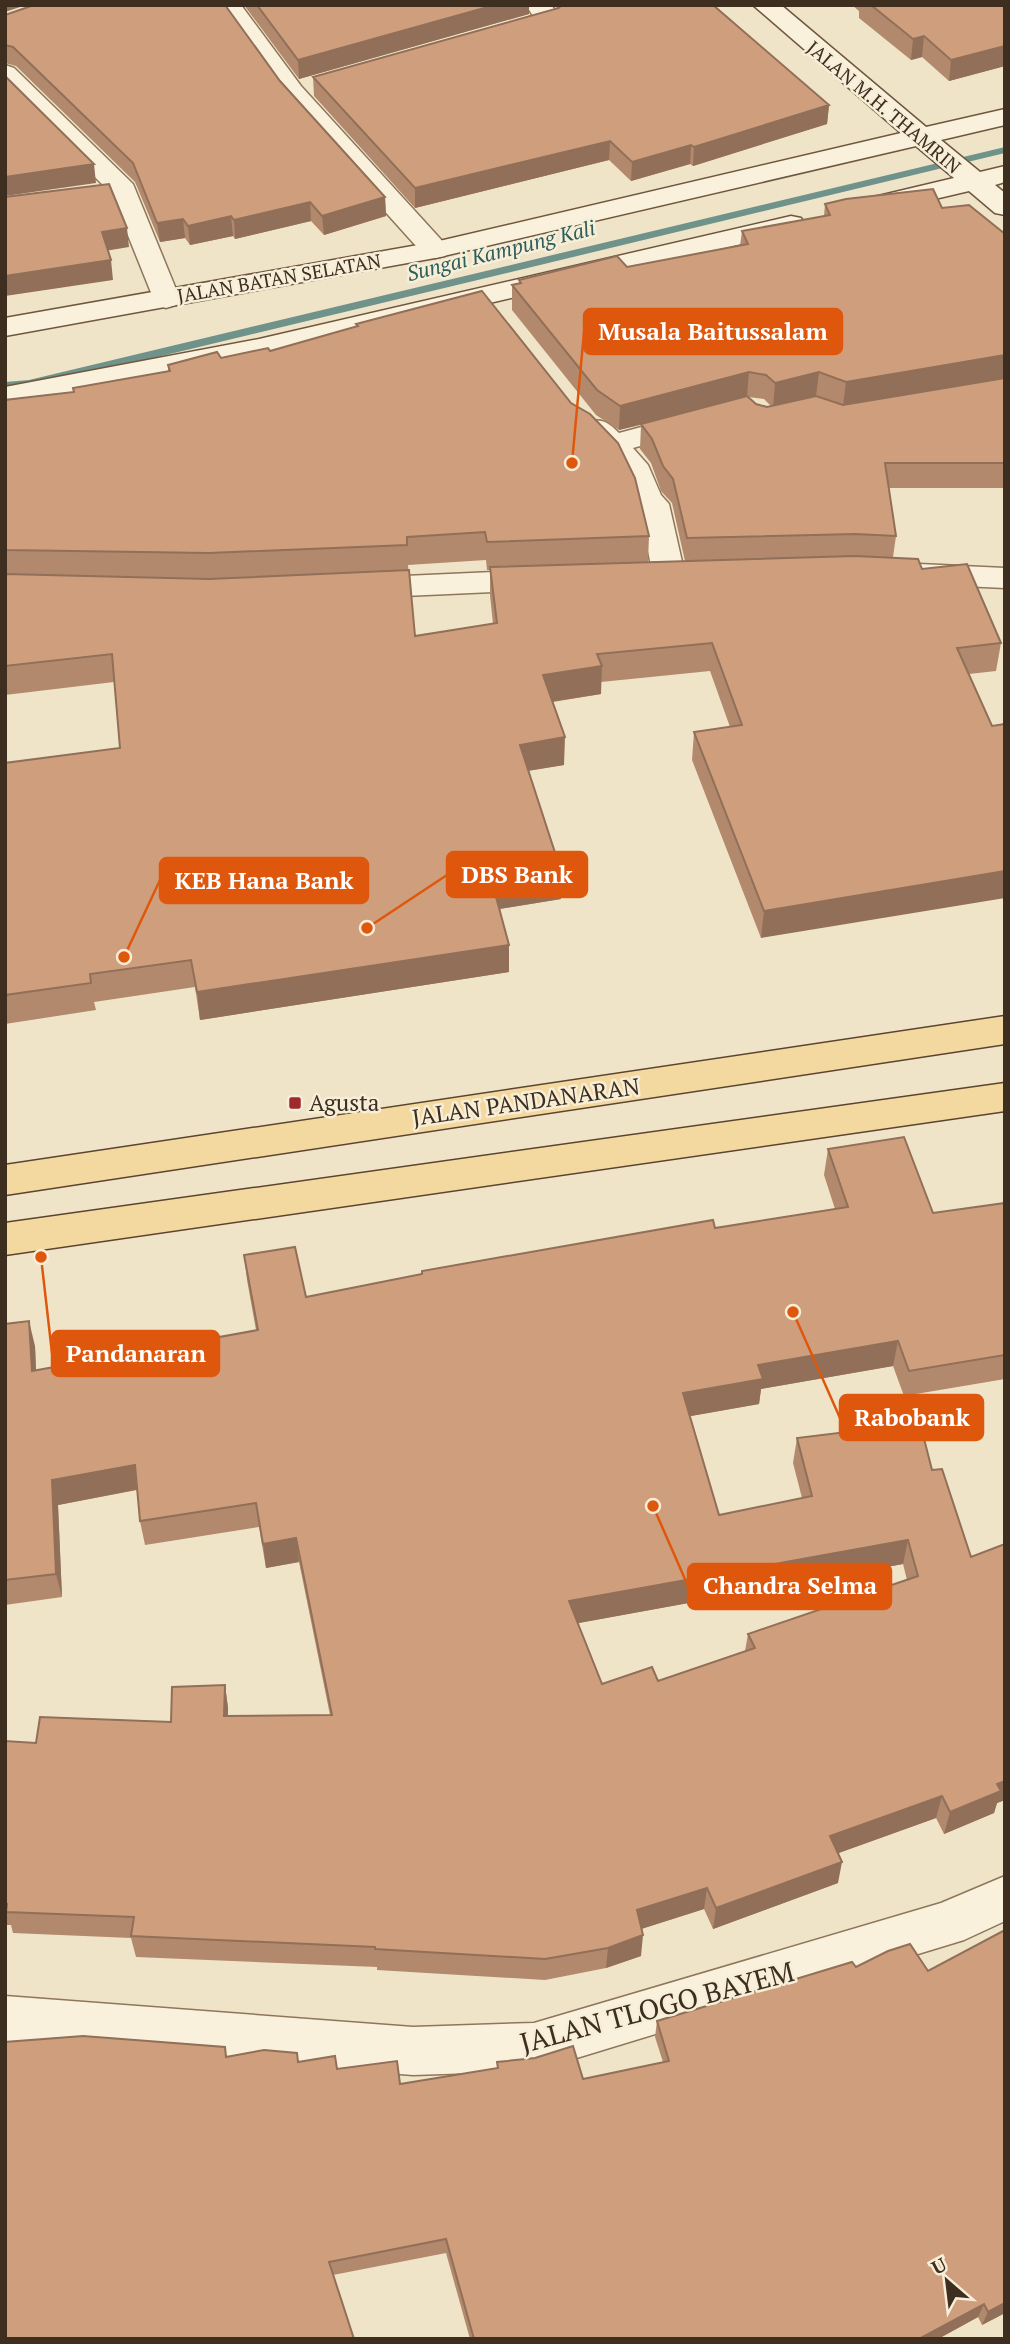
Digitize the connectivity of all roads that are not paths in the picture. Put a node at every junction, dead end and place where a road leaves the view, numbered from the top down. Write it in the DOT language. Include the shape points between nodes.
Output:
graph roads {
  1 [pos="228,5"];
  2 [pos="538,5"];
  3 [pos="765,5"];
  4 [pos="485,39"];
  5 [pos="5,73"];
  6 [pos="318,85"];
  7 [pos="292,92"];
  8 [pos="1005,117"];
  9 [pos="924,141"];
  10 [pos="1005,174"];
  11 [pos="971,179"];
  12 [pos="1005,207"];
  13 [pos="855,210"];
  14 [pos="815,219"];
  15 [pos="435,250"];
  16 [pos="166,299"];
  17 [pos="5,327"];
  18 [pos="5,396"];
  19 [pos="575,412"];
  20 [pos="711,418"];
  21 [pos="612,444"];
  22 [pos="894,573"];
  23 [pos="668,575"];
  24 [pos="1005,578"];
  25 [pos="572,579"];
  26 [pos="337,589"];
  27 [pos="1005,1030"];
  28 [pos="1005,1097"];
  29 [pos="5,1180"];
  30 [pos="5,1239"];
  31 [pos="1005,1898"];
  32 [pos="5,2019"];
  1 -- 7 [label="main road"];
  2 -- 4 [label="main road" via="549,19"];
  3 -- 9 [label="main road, JALAN M.H. THAMRIN"];
  5 -- 16 [label="main road" via="110,192"];
  6 -- 7 [label="main road"];
  7 -- 15 [label="main road"];
  8 -- 9 [label="main road, JALAN BATAN SELATAN"];
  9 -- 11 [label="main road, JALAN M.H. THAMRIN"];
  9 -- 15 [label="main road, JALAN BATAN SELATAN"];
  10 -- 11 [label="main road"];
  11 -- 12 [label="main road, JALAN M.H. THAMRIN"];
  11 -- 13 [label="main road"];
  14 -- 18 [label="main road" via="491,307"];
  15 -- 16 [label="main road, JALAN BATAN SELATAN"];
  16 -- 17 [label="main road, JALAN BATAN SELATAN"];
  19 -- 21 [label="main road"];
  20 -- 21 [label="main road"];
  21 -- 23 [label="main road" via="633,465 653,504"];
  22 -- 24 [label="main road"];
  25 -- 26 [label="main road"];
  27 -- 29 [label="main road, JALAN PANDANARAN"];
  28 -- 30 [label="main road"];
  31 -- 32 [label="main road, JALAN TLOGO BAYEM" via="947,1924 534,2047 412,2052"];
}
